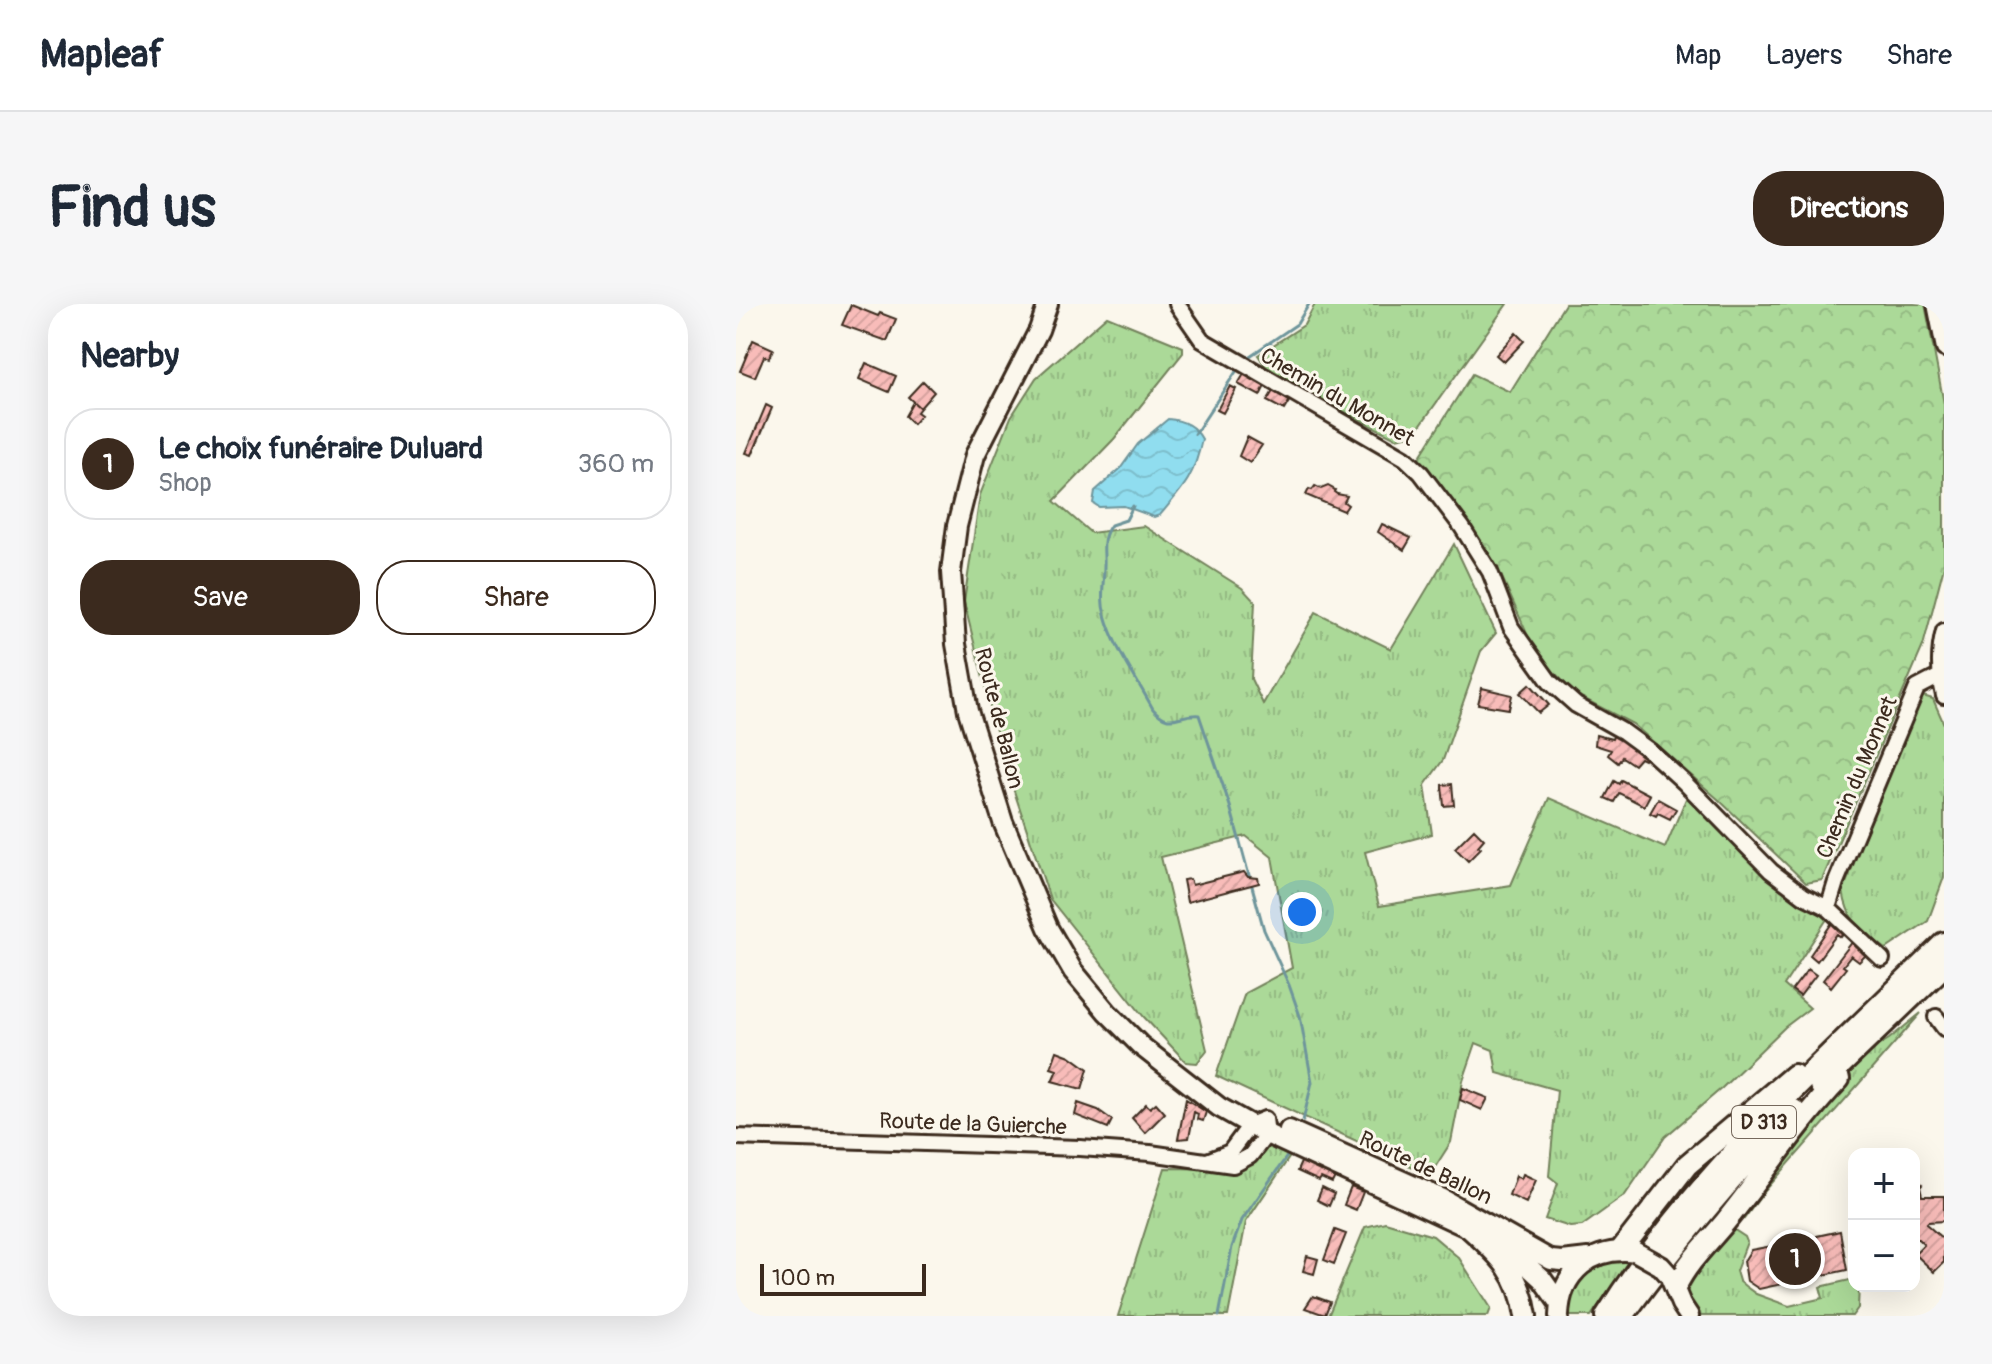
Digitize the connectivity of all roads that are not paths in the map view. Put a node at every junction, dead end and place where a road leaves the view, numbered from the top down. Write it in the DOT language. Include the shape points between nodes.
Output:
graph roads {
  1 [pos="1048,304"];
  2 [pos="1177,304"];
  3 [pos="1935,304"];
  4 [pos="1944,349"];
  5 [pos="1944,631"];
  6 [pos="1940,676"];
  7 [pos="1944,696"];
  8 [pos="1828,908"];
  9 [pos="1944,943"];
  10 [pos="1882,959"];
  11 [pos="1944,966"];
  12 [pos="1879,1007"];
  13 [pos="1863,1043"];
  14 [pos="1261,1126"];
  15 [pos="736,1137"];
  16 [pos="1471,1229"];
  17 [pos="1628,1251"];
  18 [pos="1588,1258"];
  19 [pos="1679,1299"];
  20 [pos="1559,1309"];
  21 [pos="1526,1316"];
  22 [pos="1606,1316"];
  23 [pos="1623,1316"];
  1 -- 14 [label="main road, Route de Ballon" via="975,455 957,526 951,572 968,711 1003,822 1048,928 1073,971 1141,1046 1219,1107"];
  2 -- 8 [label="street, Chemin du Monnet" via="1202,340 1405,458 1462,527 1490,572 1511,627 1550,682 1576,705 1650,751 1771,871"];
  3 -- 4 [label="street"];
  5 -- 6 [label="street"];
  6 -- 7 [label="street"];
  6 -- 8 [label="street, Chemin du Monnet" via="1917,688"];
  8 -- 10 [label="street, Chemin du Monnet"];
  9 -- 12 [label="highway, D 313"];
  11 -- 13 [label="highway, D 313"];
  12 -- 17 [label="highway" via="1865,1009 1687,1165"];
  12 -- 22 [label="highway, D 313" via="1720,1168"];
  13 -- 19 [label="highway" via="1860,1057 1681,1274"];
  13 -- 23 [label="highway, D 313" via="1734,1174"];
  14 -- 15 [label="street, Route de la Guierche" via="1250,1156 1225,1165 1080,1148"];
  14 -- 16 [label="main road, Route de Ballon"];
  14 -- 18 [label="main road, Route de Ballon" via="1443,1199 1551,1260"];
  16 -- 20 [label="main road, Route de Ballon" via="1520,1259 1542,1279"];
  16 -- 21 [label="highway" via="1504,1259 1523,1297"];
  17 -- 18 [label="main road, Route de Ballon"];
  17 -- 19 [label="main road, bridge" via="1661,1266"];
  18 -- 20 [label="main road" via="1566,1281"];
}
